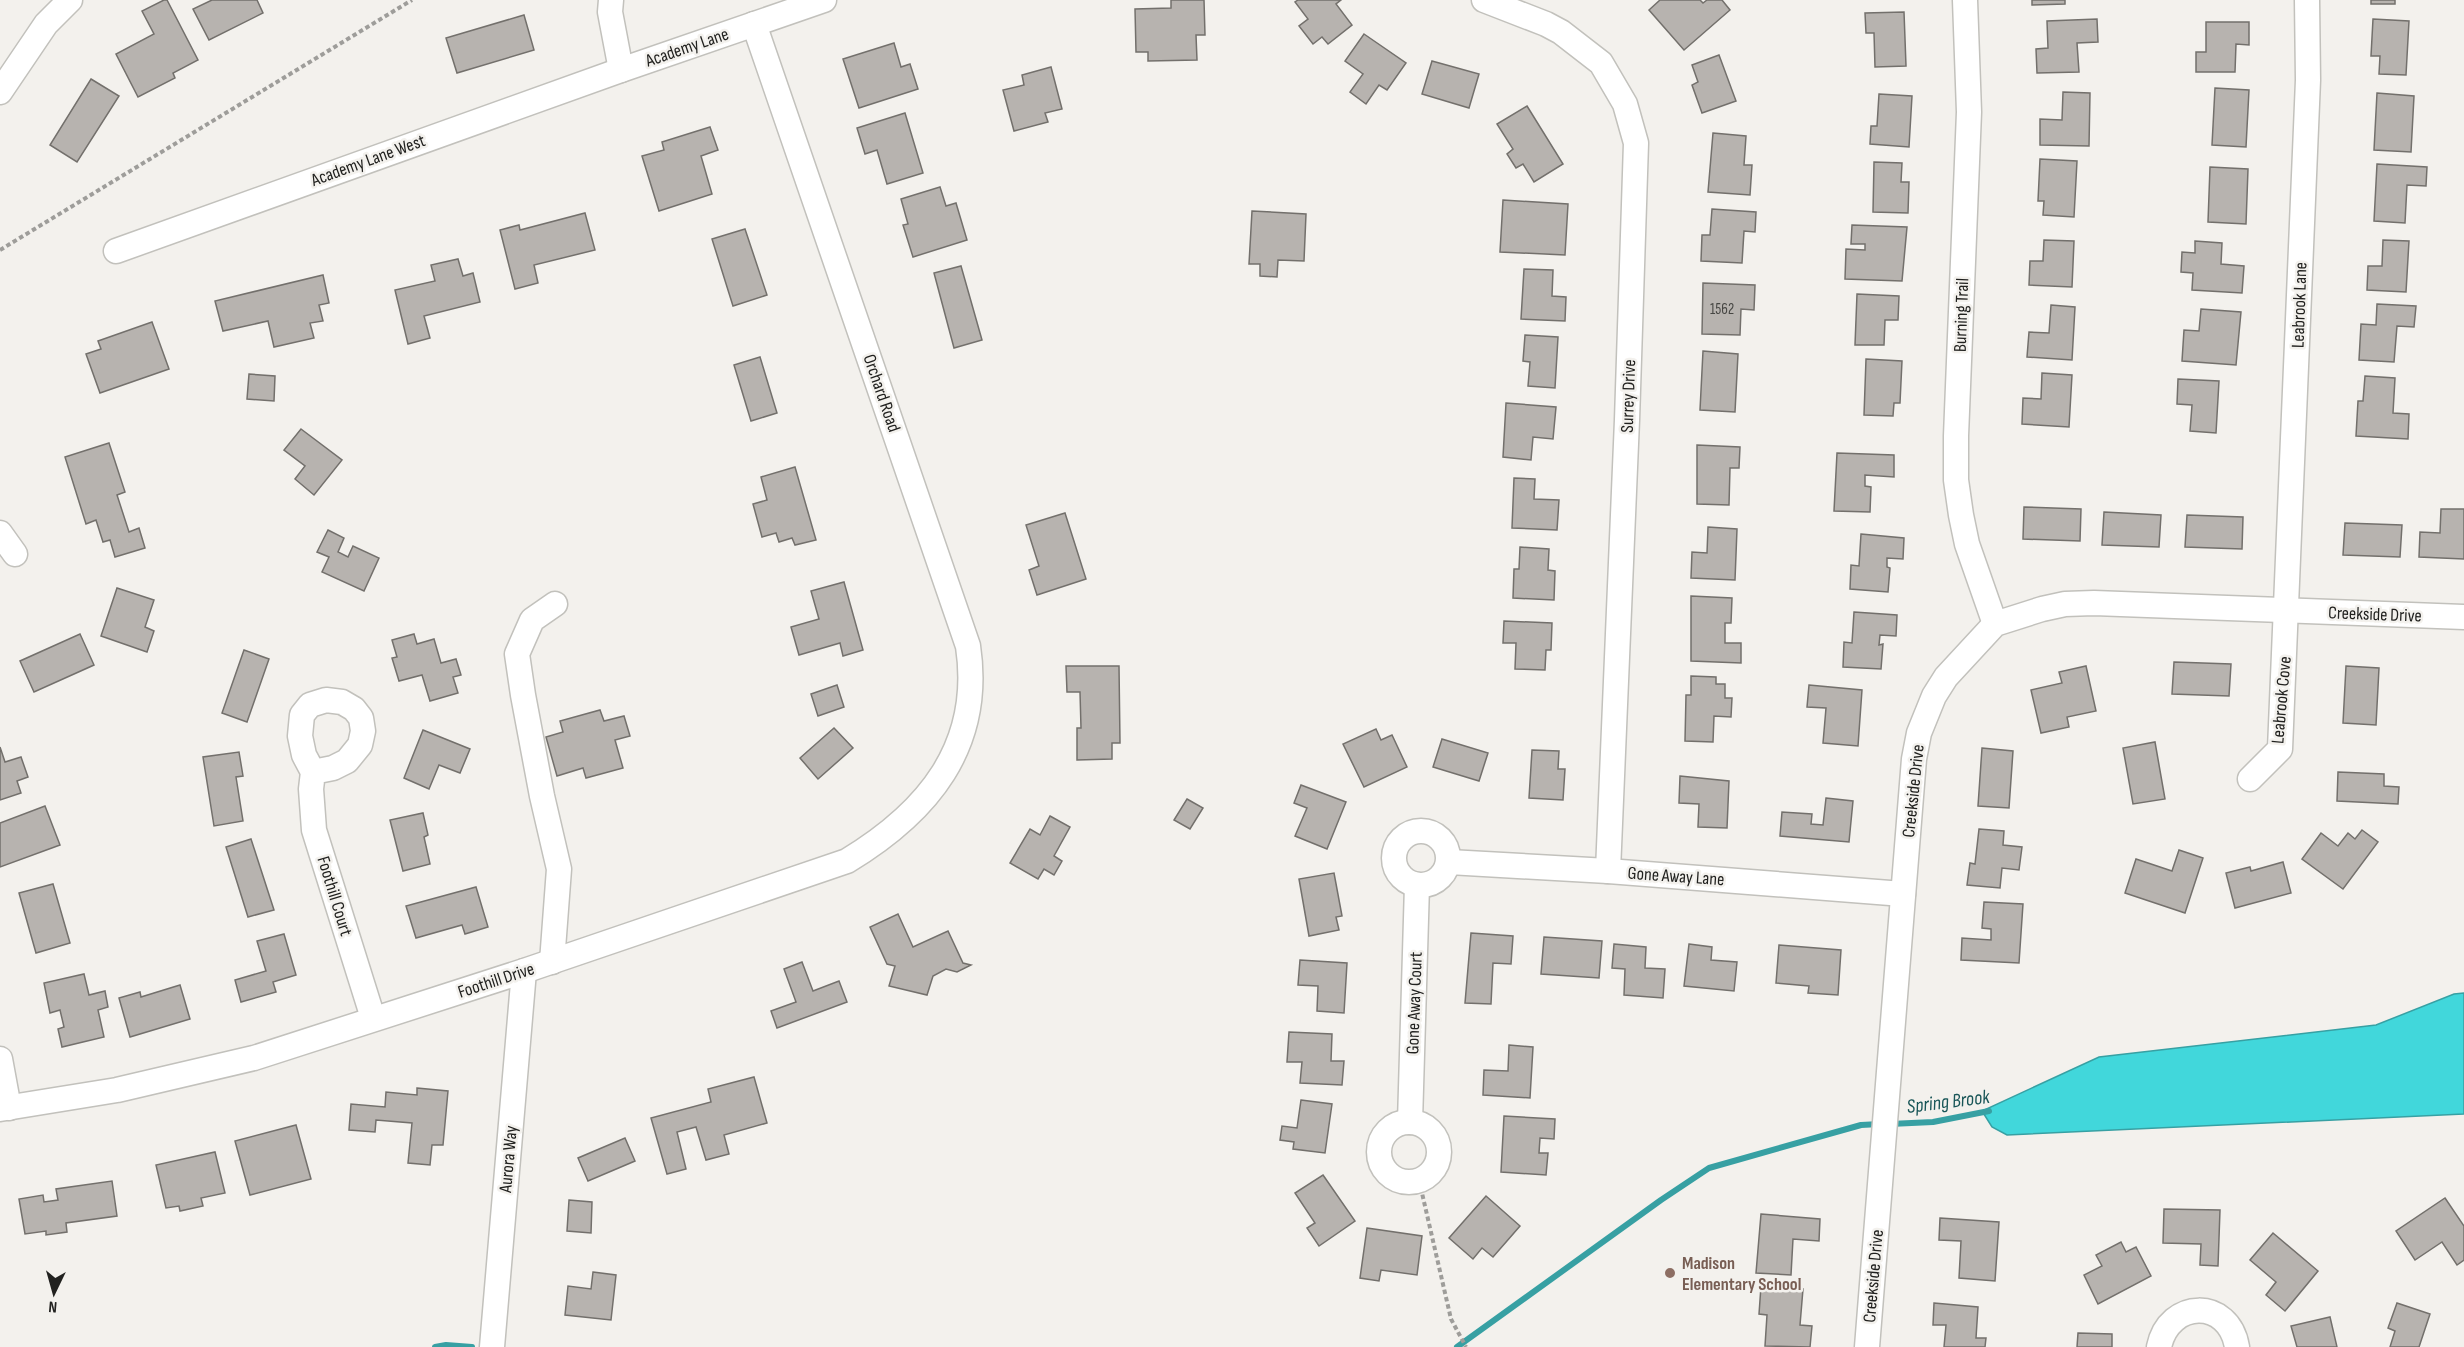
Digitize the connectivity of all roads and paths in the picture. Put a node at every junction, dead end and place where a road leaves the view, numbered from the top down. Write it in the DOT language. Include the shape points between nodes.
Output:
graph roads {
  1 [pos="48,0"];
  2 [pos="70,0"];
  3 [pos="411,0"];
  4 [pos="610,0"];
  5 [pos="824,0"];
  6 [pos="1484,0"];
  7 [pos="1965,0"];
  8 [pos="2307,0"];
  9 [pos="46,24"];
  10 [pos="754,24"];
  11 [pos="621,70"];
  12 [pos="0,92"];
  13 [pos="0,250"];
  14 [pos="116,251"];
  15 [pos="0,533"];
  16 [pos="15,554"];
  17 [pos="555,604"];
  18 [pos="2287,610"];
  19 [pos="2464,618"];
  20 [pos="1995,624"];
  21 [pos="950,765"];
  22 [pos="313,772"];
  23 [pos="2250,779"];
  24 [pos="1449,862"];
  25 [pos="1608,872"];
  26 [pos="1417,885"];
  27 [pos="1903,894"];
  28 [pos="552,962"];
  29 [pos="524,971"];
  30 [pos="373,1018"];
  31 [pos="0,1059"];
  32 [pos="4,1108"];
  33 [pos="1410,1122"];
  34 [pos="1419,1180"];
  35 [pos="492,1347"];
  36 [pos="1466,1347"];
  37 [pos="1867,1347"];
  38 [pos="2159,1347"];
  39 [pos="2238,1347"];
  1 -- 9 [label="street"];
  2 -- 9 [label="street"];
  3 -- 13 [label="path"];
  4 -- 11 [label="street"];
  5 -- 10 [label="street, Academy Lane"];
  6 -- 25 [label="street, Surrey Drive" via="1561,32 1601,63 1624,104 1636,143"];
  7 -- 20 [label="street, Burning Trail" via="1969,112 1956,480 1967,544"];
  8 -- 18 [label="street, Leabrook Lane" via="2308,80"];
  9 -- 12 [label="street"];
  10 -- 11 [label="street, Academy Lane"];
  10 -- 21 [label="street, Orchard Road" via="968,646 972,668 970,705 966,727"];
  11 -- 14 [label="street, Academy Lane West"];
  15 -- 16 [label="street"];
  17 -- 28 [label="street" via="532,620 517,654 559,869"];
  18 -- 19 [label="street, Creekside Drive"];
  18 -- 20 [label="street, Creekside Drive" via="2065,604"];
  18 -- 23 [label="street, Leabrook Cove" via="2280,749"];
  20 -- 27 [label="street, Creekside Drive" via="1946,677 1922,725 1914,759"];
  21 -- 28 [label="street, Foothill Drive" via="903,822 880,842 847,861"];
  22 -- 30 [label="street, Foothill Court" via="315,830"];
  24 -- 25 [label="street, Gone Away Lane"];
  24 -- 26 [label="street" via="1437,880"];
  24 -- 26 [label="street" via="1448,851 1436,835 1415,831 1405,836 1394,854 1395,864 1407,881"];
  25 -- 27 [label="street, Gone Away Lane"];
  26 -- 33 [label="street, Gone Away Court"];
  27 -- 37 [label="street, Creekside Drive"];
  28 -- 29 [label="street, Foothill Drive"];
  29 -- 30 [label="street, Foothill Drive"];
  29 -- 35 [label="street, Aurora Way"];
  30 -- 32 [label="street, Foothill Drive" via="254,1058 117,1090"];
  31 -- 32 [label="street"];
  33 -- 34 [label="street" via="1422,1125 1437,1142 1436,1165"];
  33 -- 34 [label="street" via="1388,1130 1378,1150 1386,1172 1407,1182"];
  34 -- 36 [label="path" via="1451,1319"];
  38 -- 39 [label="street" via="2171,1321 2184,1312 2199,1310 2214,1313 2227,1322"];
}
